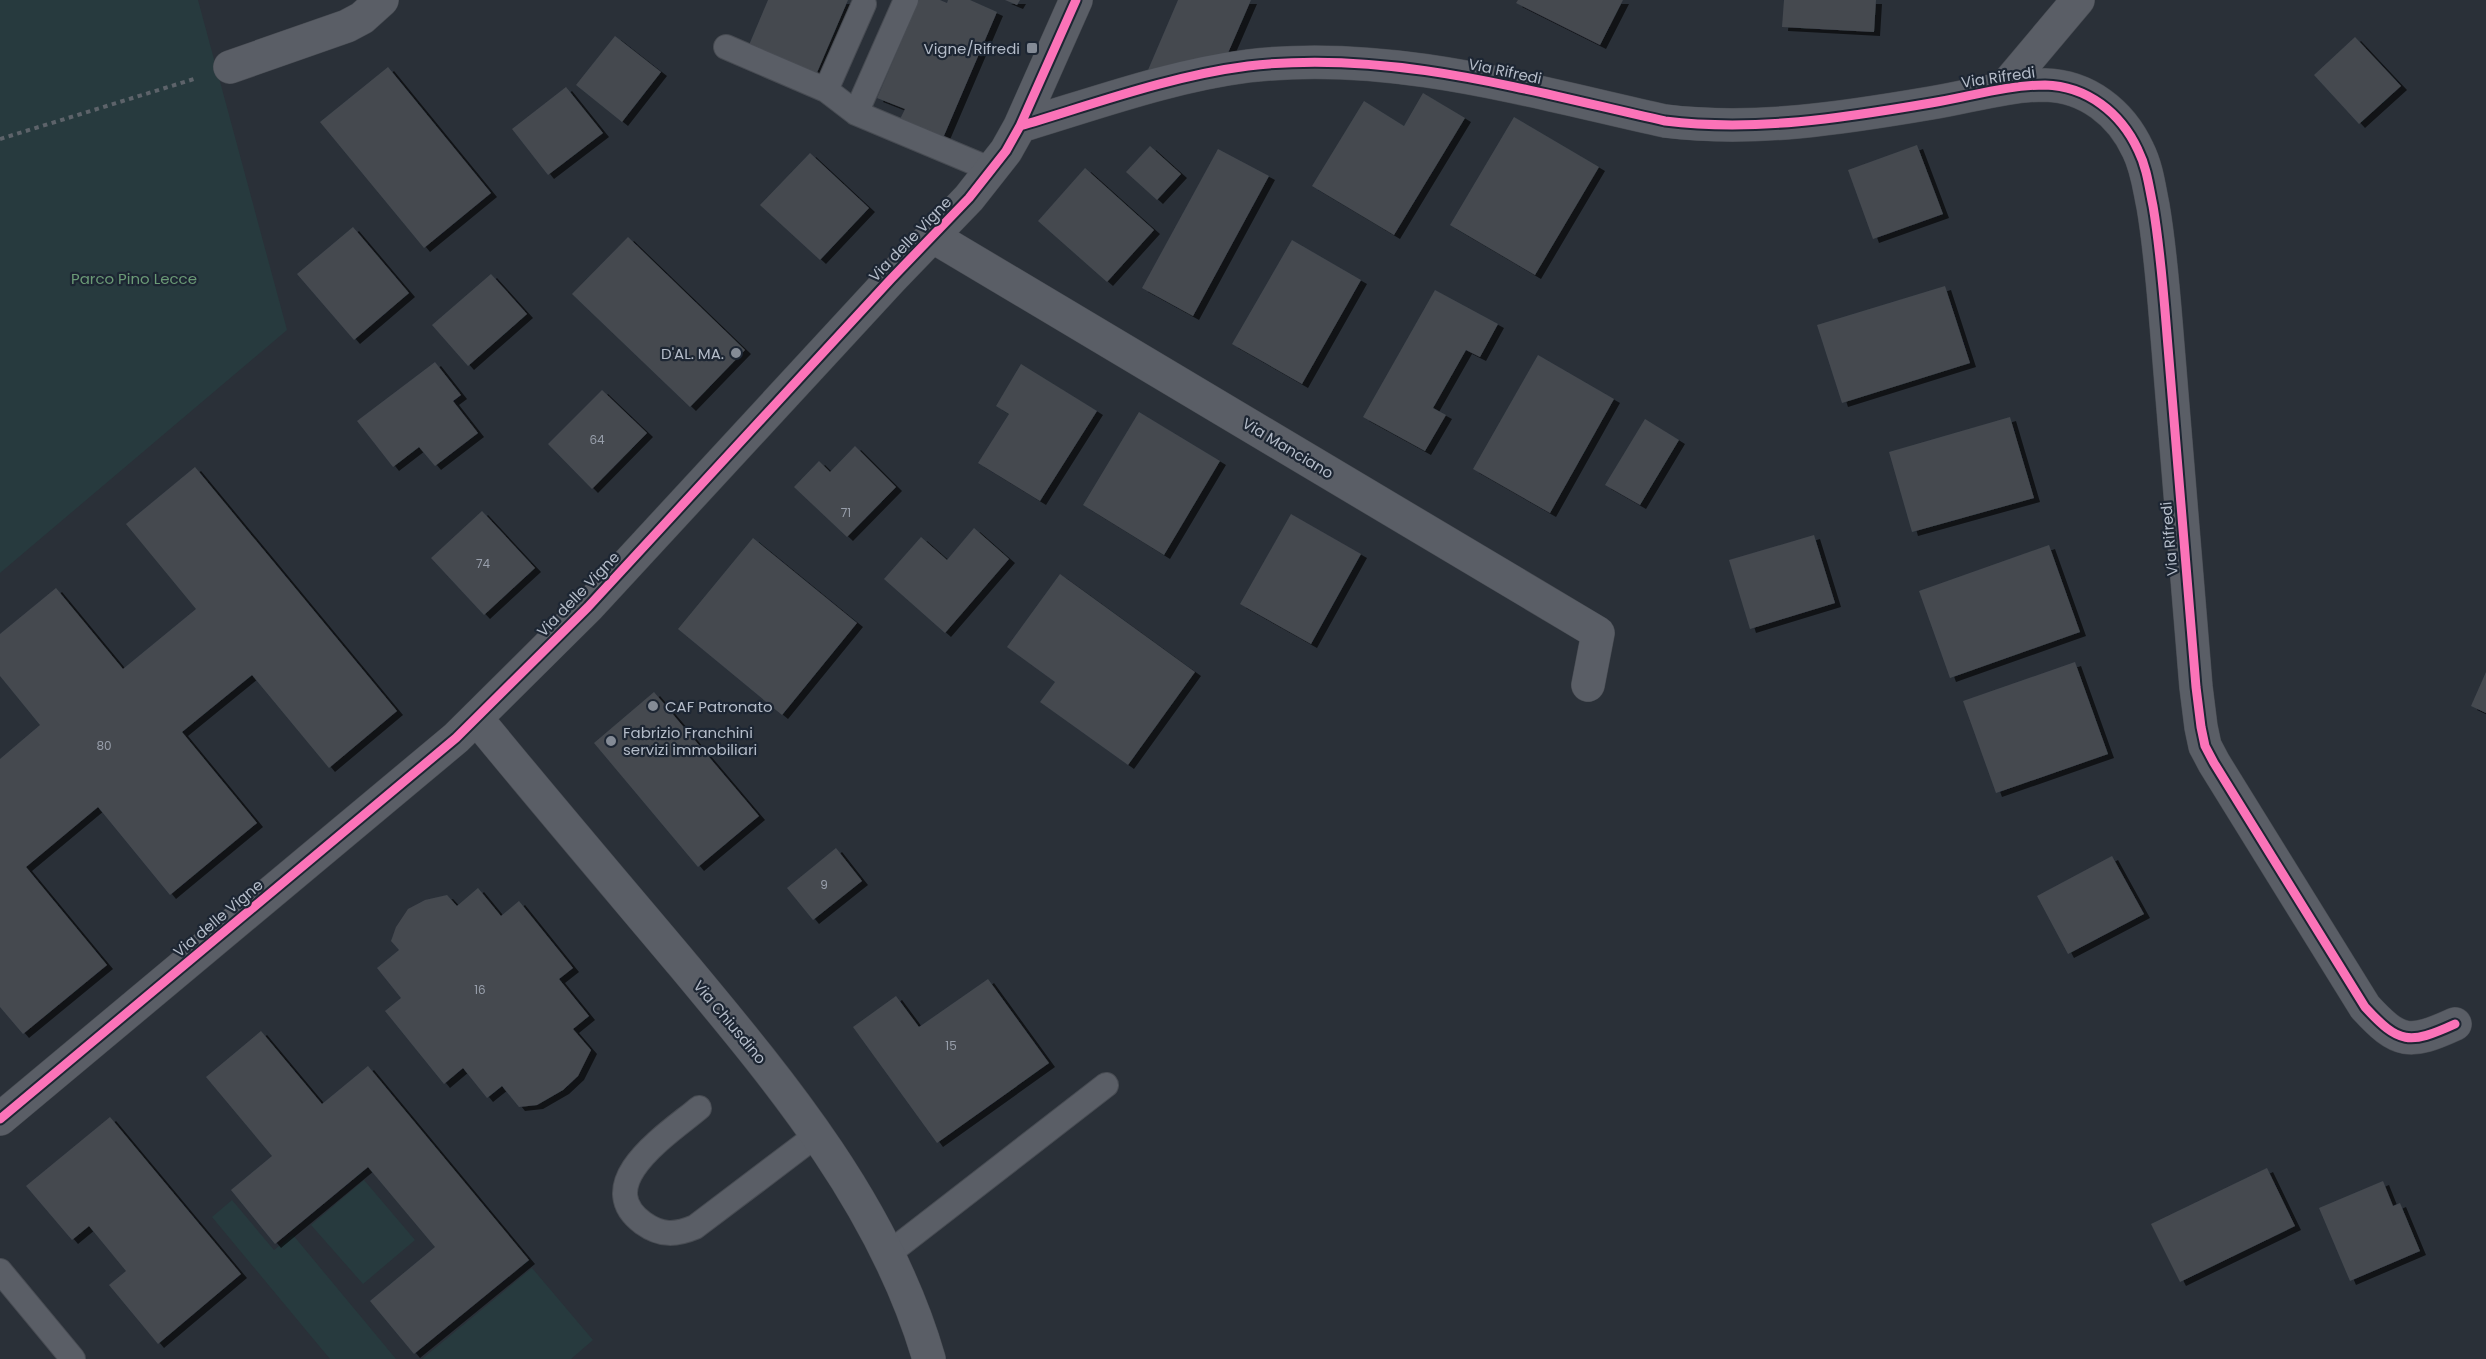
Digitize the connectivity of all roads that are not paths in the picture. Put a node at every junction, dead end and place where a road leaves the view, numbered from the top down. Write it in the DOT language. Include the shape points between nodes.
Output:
graph roads {
  1 [pos="382,0"];
  2 [pos="906,0"];
  3 [pos="1076,0"];
  4 [pos="2078,0"];
  5 [pos="864,4"];
  6 [pos="726,47"];
  7 [pos="231,67"];
  8 [pos="2004,88"];
  9 [pos="826,90"];
  10 [pos="856,113"];
  11 [pos="1020,126"];
  12 [pos="992,170"];
  13 [pos="932,236"];
  14 [pos="1588,685"];
  15 [pos="477,719"];
  16 [pos="2455,1024"];
  17 [pos="1106,1085"];
  18 [pos="699,1108"];
  19 [pos="0,1119"];
  20 [pos="818,1134"];
  21 [pos="888,1254"];
  22 [pos="0,1271"];
  23 [pos="73,1359"];
  24 [pos="929,1359"];
  1 -- 7 [label="street" via="347,26"];
  2 -- 10 [label="lane"];
  3 -- 11 [label="street, Via delle Vigne"];
  4 -- 8 [label="street"];
  5 -- 9 [label="lane"];
  6 -- 9 [label="lane"];
  8 -- 11 [label="street, Via Rifredi" via="1818,120 1703,125 1665,121 1405,67 1357,62 1286,63 1190,76"];
  8 -- 16 [label="street, Via Rifredi" via="2055,85 2094,98 2126,129 2146,169 2160,246 2196,687 2205,746 2365,1007 2384,1027 2411,1039"];
  9 -- 10 [label="lane"];
  10 -- 12 [label="lane"];
  11 -- 12 [label="street, Via delle Vigne"];
  12 -- 13 [label="street, Via delle Vigne"];
  13 -- 14 [label="street, Via Manciano" via="1598,633"];
  13 -- 15 [label="street, Via delle Vigne" via="588,607"];
  15 -- 19 [label="street, Via delle Vigne"];
  15 -- 20 [label="street, Via Chiusdino" via="765,1063"];
  17 -- 21 [label="lane"];
  18 -- 20 [label="lane" via="640,1157 625,1189 636,1217 666,1234 695,1227"];
  20 -- 21 [label="street, Via Chiusdino"];
  21 -- 24 [label="street, Via Chiusdino"];
  22 -- 23 [label="lane"];
}
